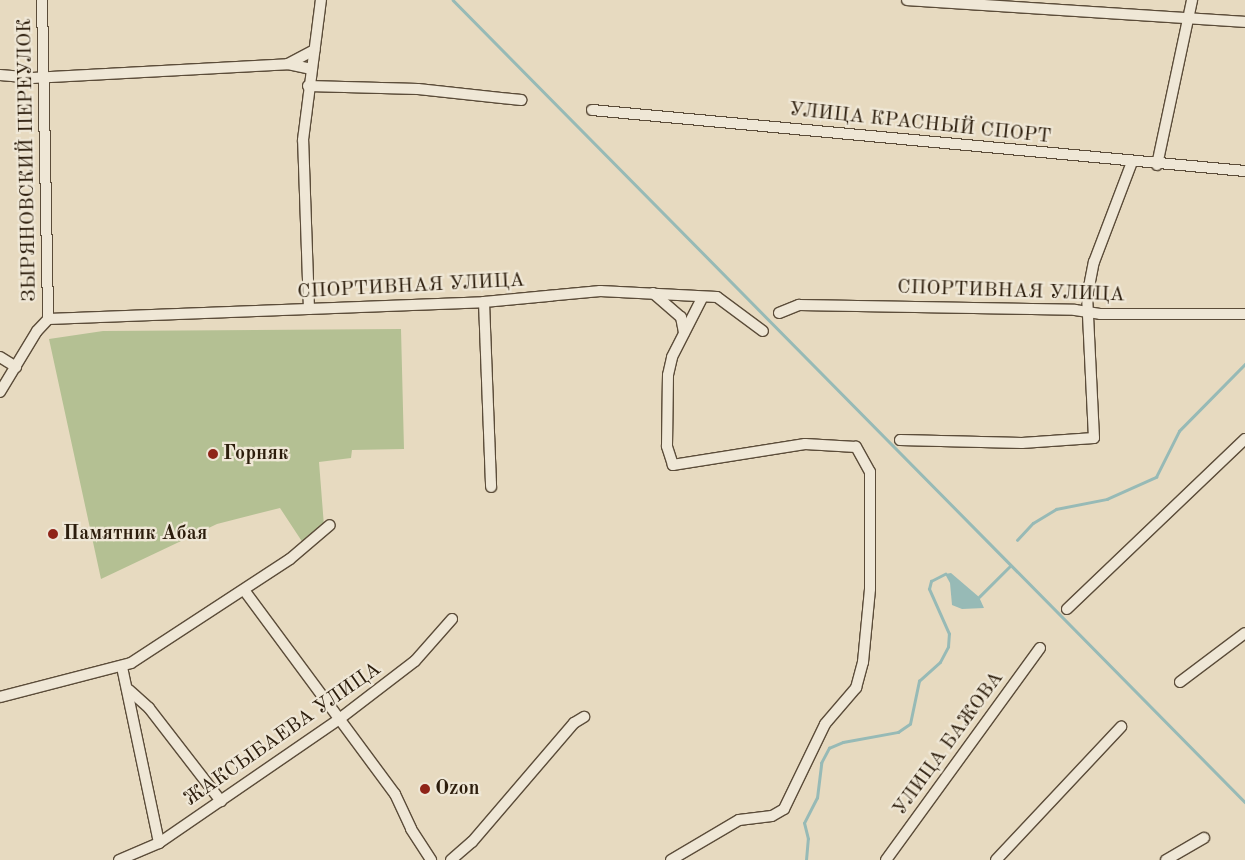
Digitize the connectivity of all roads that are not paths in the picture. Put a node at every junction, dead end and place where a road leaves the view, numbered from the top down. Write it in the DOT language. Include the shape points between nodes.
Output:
graph roads {
  1 [pos="42,0"];
  2 [pos="321,0"];
  3 [pos="907,0"];
  4 [pos="1192,0"];
  5 [pos="1187,18"];
  6 [pos="1245,22"];
  7 [pos="314,50"];
  8 [pos="288,64"];
  9 [pos="311,69"];
  10 [pos="0,75"];
  11 [pos="45,77"];
  12 [pos="308,86"];
  13 [pos="521,100"];
  14 [pos="592,110"];
  15 [pos="1132,162"];
  16 [pos="1157,165"];
  17 [pos="1245,171"];
  18 [pos="653,294"];
  19 [pos="702,298"];
  20 [pos="484,302"];
  21 [pos="309,309"];
  22 [pos="1088,312"];
  23 [pos="779,313"];
  24 [pos="1245,314"];
  25 [pos="48,319"];
  26 [pos="763,331"];
  27 [pos="684,333"];
  28 [pos="0,357"];
  29 [pos="16,367"];
  30 [pos="1,387"];
  31 [pos="900,440"];
  32 [pos="1245,440"];
  33 [pos="491,487"];
  34 [pos="330,525"];
  35 [pos="244,590"];
  36 [pos="1068,609"];
  37 [pos="452,619"];
  38 [pos="1245,633"];
  39 [pos="1040,648"];
  40 [pos="122,666"];
  41 [pos="1180,682"];
  42 [pos="128,690"];
  43 [pos="0,697"];
  44 [pos="584,717"];
  45 [pos="338,720"];
  46 [pos="1121,727"];
  47 [pos="221,801"];
  48 [pos="1204,838"];
  49 [pos="159,843"];
  50 [pos="119,860"];
  51 [pos="432,860"];
  52 [pos="451,860"];
  53 [pos="671,860"];
  54 [pos="886,860"];
  55 [pos="996,860"];
  56 [pos="1166,860"];
  1 -- 11 [label="street, ЗЫРЯНОВСКИЙ ПЕРЕУЛОК"];
  2 -- 7 [label="street"];
  3 -- 5 [label="street"];
  4 -- 5 [label="street"];
  5 -- 6 [label="street"];
  5 -- 16 [label="street"];
  7 -- 8 [label="street"];
  7 -- 9 [label="street"];
  8 -- 9 [label="street"];
  8 -- 11 [label="street"];
  9 -- 12 [label="street"];
  10 -- 11 [label="street"];
  11 -- 25 [label="street, ЗЫРЯНОВСКИЙ ПЕРЕУЛОК"];
  12 -- 13 [label="street" via="418,89"];
  12 -- 21 [label="street" via="303,140"];
  14 -- 15 [label="street, УЛИЦА КРАСНЫЙ СПОРТ"];
  15 -- 16 [label="street, УЛИЦА КРАСНЫЙ СПОРТ"];
  15 -- 22 [label="street" via="1094,262 1087,297"];
  16 -- 17 [label="street, УЛИЦА КРАСНЫЙ СПОРТ"];
  18 -- 19 [label="street, СПОРТИВНАЯ УЛИЦА" via="686,294"];
  18 -- 20 [label="street, СПОРТИВНАЯ УЛИЦА" via="584,291"];
  18 -- 27 [label="street" via="681,317"];
  19 -- 26 [label="street, СПОРТИВНАЯ УЛИЦА" via="723,299"];
  19 -- 27 [label="street"];
  20 -- 21 [label="street, СПОРТИВНАЯ УЛИЦА"];
  20 -- 33 [label="street"];
  21 -- 25 [label="street, СПОРТИВНАЯ УЛИЦА"];
  22 -- 23 [label="street, СПОРТИВНАЯ УЛИЦА" via="799,305"];
  22 -- 24 [label="street, СПОРТИВНАЯ УЛИЦА"];
  22 -- 31 [label="street" via="1094,438 1022,443"];
  25 -- 29 [label="street"];
  27 -- 53 [label="street" via="668,375 667,446 673,465 780,446 856,447 870,472 872,506 868,620 856,688 825,724 784,809 772,816 739,820"];
  28 -- 29 [label="street"];
  29 -- 30 [label="street"];
  32 -- 36 [label="street"];
  34 -- 35 [label="street" via="290,559"];
  35 -- 40 [label="street"];
  35 -- 45 [label="street"];
  37 -- 45 [label="street, ЖАКСЫБАЕВА УЛИЦА" via="416,662"];
  38 -- 41 [label="street"];
  39 -- 54 [label="street, УЛИЦА БАЖОВА"];
  40 -- 42 [label="street"];
  40 -- 43 [label="street"];
  42 -- 47 [label="street" via="149,708"];
  42 -- 49 [label="street"];
  44 -- 52 [label="street" via="574,723 472,842"];
  45 -- 47 [label="street, ЖАКСЫБАЕВА УЛИЦА"];
  45 -- 51 [label="street" via="394,794 411,829"];
  46 -- 55 [label="street"];
  47 -- 49 [label="street, ЖАКСЫБАЕВА УЛИЦА"];
  48 -- 56 [label="street"];
  49 -- 50 [label="street, ЖАКСЫБАЕВА УЛИЦА"];
}
